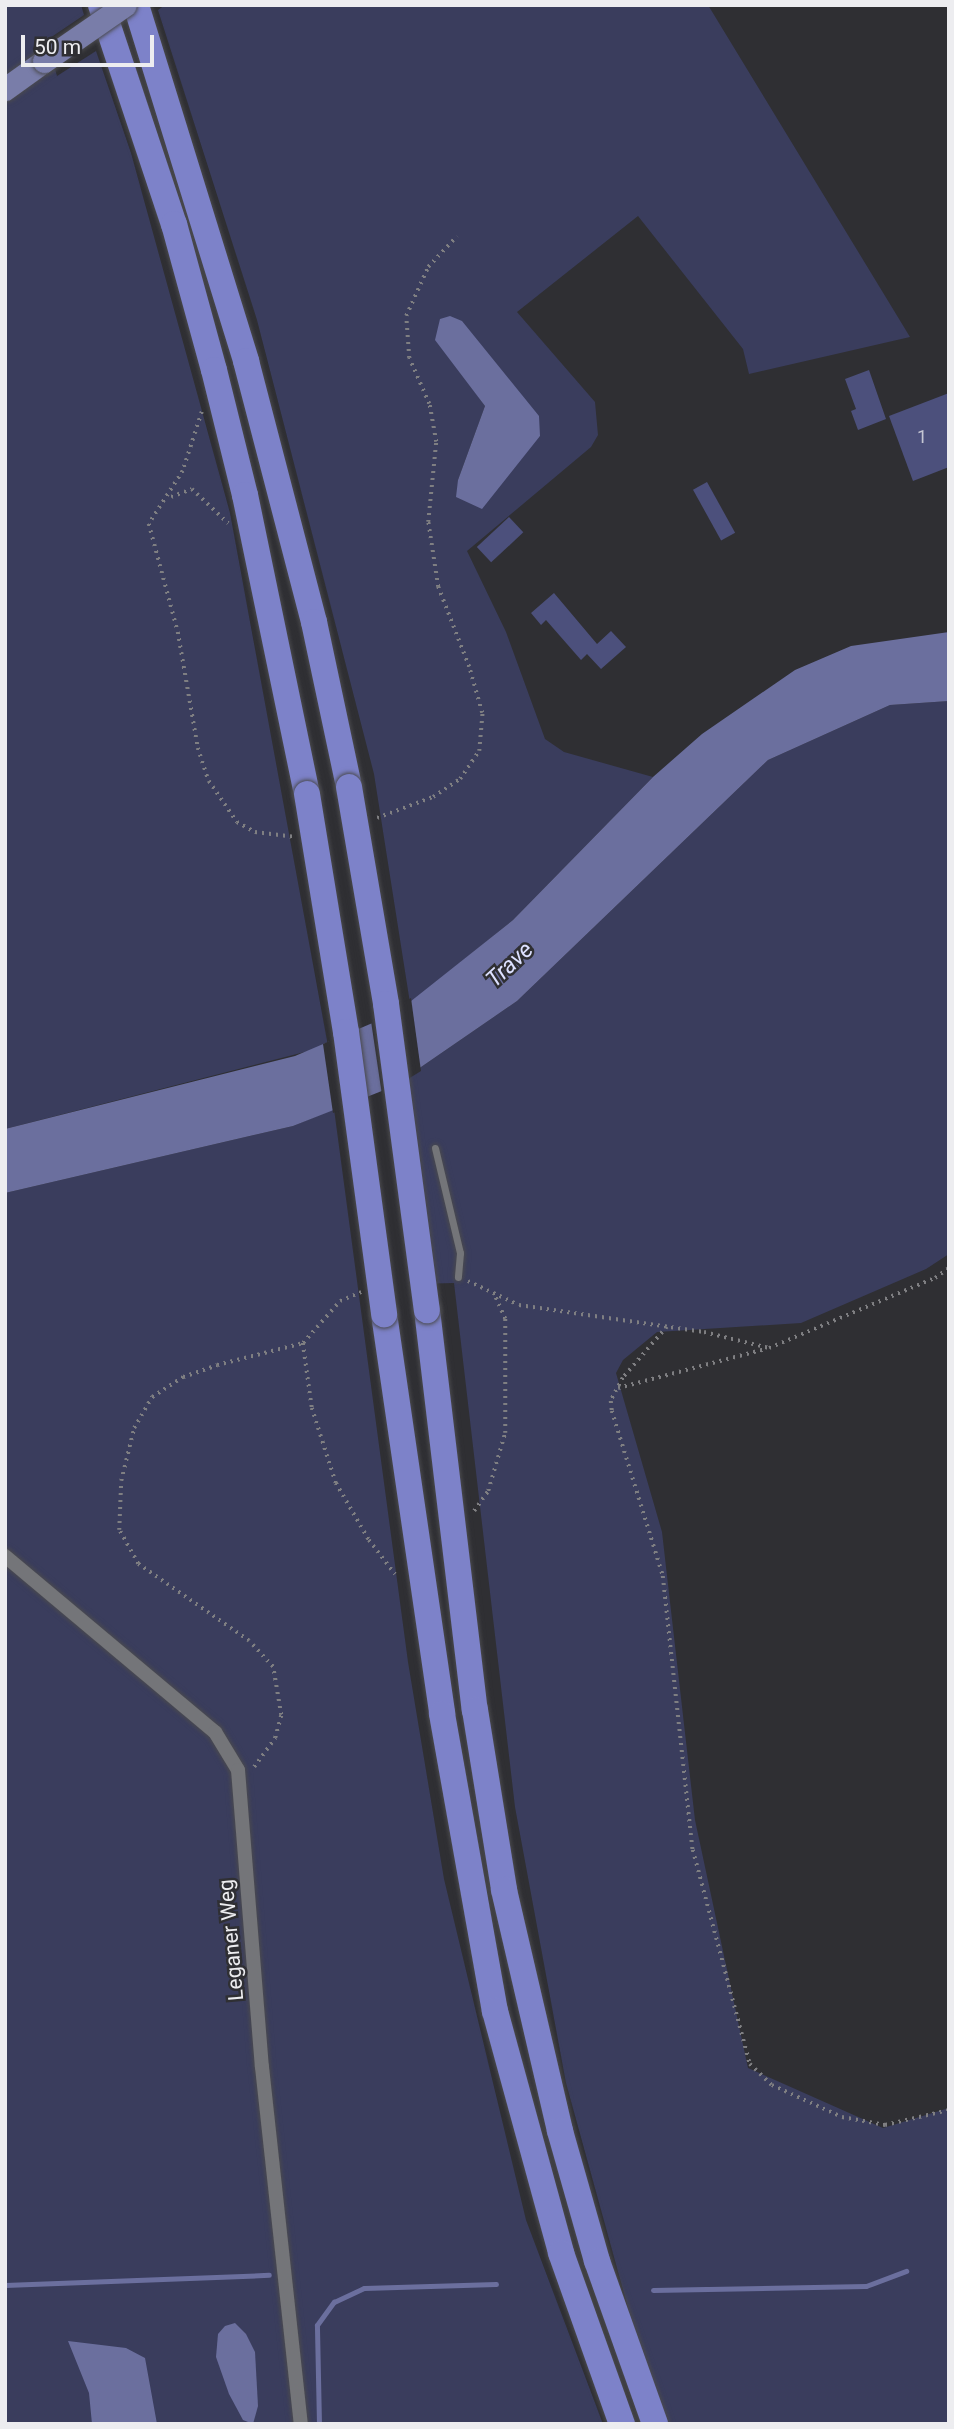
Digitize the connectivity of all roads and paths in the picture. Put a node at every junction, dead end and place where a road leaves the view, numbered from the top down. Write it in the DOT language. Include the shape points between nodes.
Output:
graph roads {
  1 [pos="101,5"];
  2 [pos="125,5"];
  3 [pos="136,5"];
  4 [pos="5,89"];
  5 [pos="169,498"];
  6 [pos="232,529"];
  7 [pos="435,1148"];
  8 [pos="949,1268"];
  9 [pos="458,1277"];
  10 [pos="367,1291"];
  11 [pos="494,1295"];
  12 [pos="667,1327"];
  13 [pos="303,1343"];
  14 [pos="769,1348"];
  15 [pos="616,1389"];
  16 [pos="472,1514"];
  17 [pos="5,1556"];
  18 [pos="395,1574"];
  19 [pos="238,1770"];
  20 [pos="949,2110"];
  21 [pos="301,2424"];
  22 [pos="622,2424"];
  23 [pos="655,2424"];
  1 -- 22 [label="highway, bridge" via="174,224 248,508 307,794 346,1032 442,1714 495,2011 561,2253"];
  2 -- 4 [label="main road, bridge"];
  3 -- 23 [label="highway, bridge" via="201,203 314,622 349,787 386,1004 475,1710 504,1890 560,2132 597,2261"];
  5 -- 6 [label="path" via="192,489"];
  7 -- 9 [label="lane" via="460,1253"];
  8 -- 14 [label="path"];
  9 -- 11 [label="path"];
  10 -- 13 [label="path" via="340,1301"];
  11 -- 12 [label="path" via="519,1305"];
  11 -- 16 [label="path" via="505,1319 505,1433 488,1491"];
  12 -- 14 [label="path"];
  12 -- 15 [label="path"];
  13 -- 18 [label="path" via="312,1408 336,1483"];
  13 -- 19 [label="path" via="183,1377 152,1397 134,1428 121,1481 119,1531 138,1564 249,1641 272,1667 281,1715 275,1738 255,1767"];
  14 -- 15 [label="path"];
  15 -- 20 [label="path" via="611,1411 663,1576 693,1850 750,2064 772,2085 842,2117 885,2125"];
  17 -- 19 [label="street, Leganer Weg" via="215,1732"];
  19 -- 21 [label="street, Leganer Weg" via="262,2067"];
}
